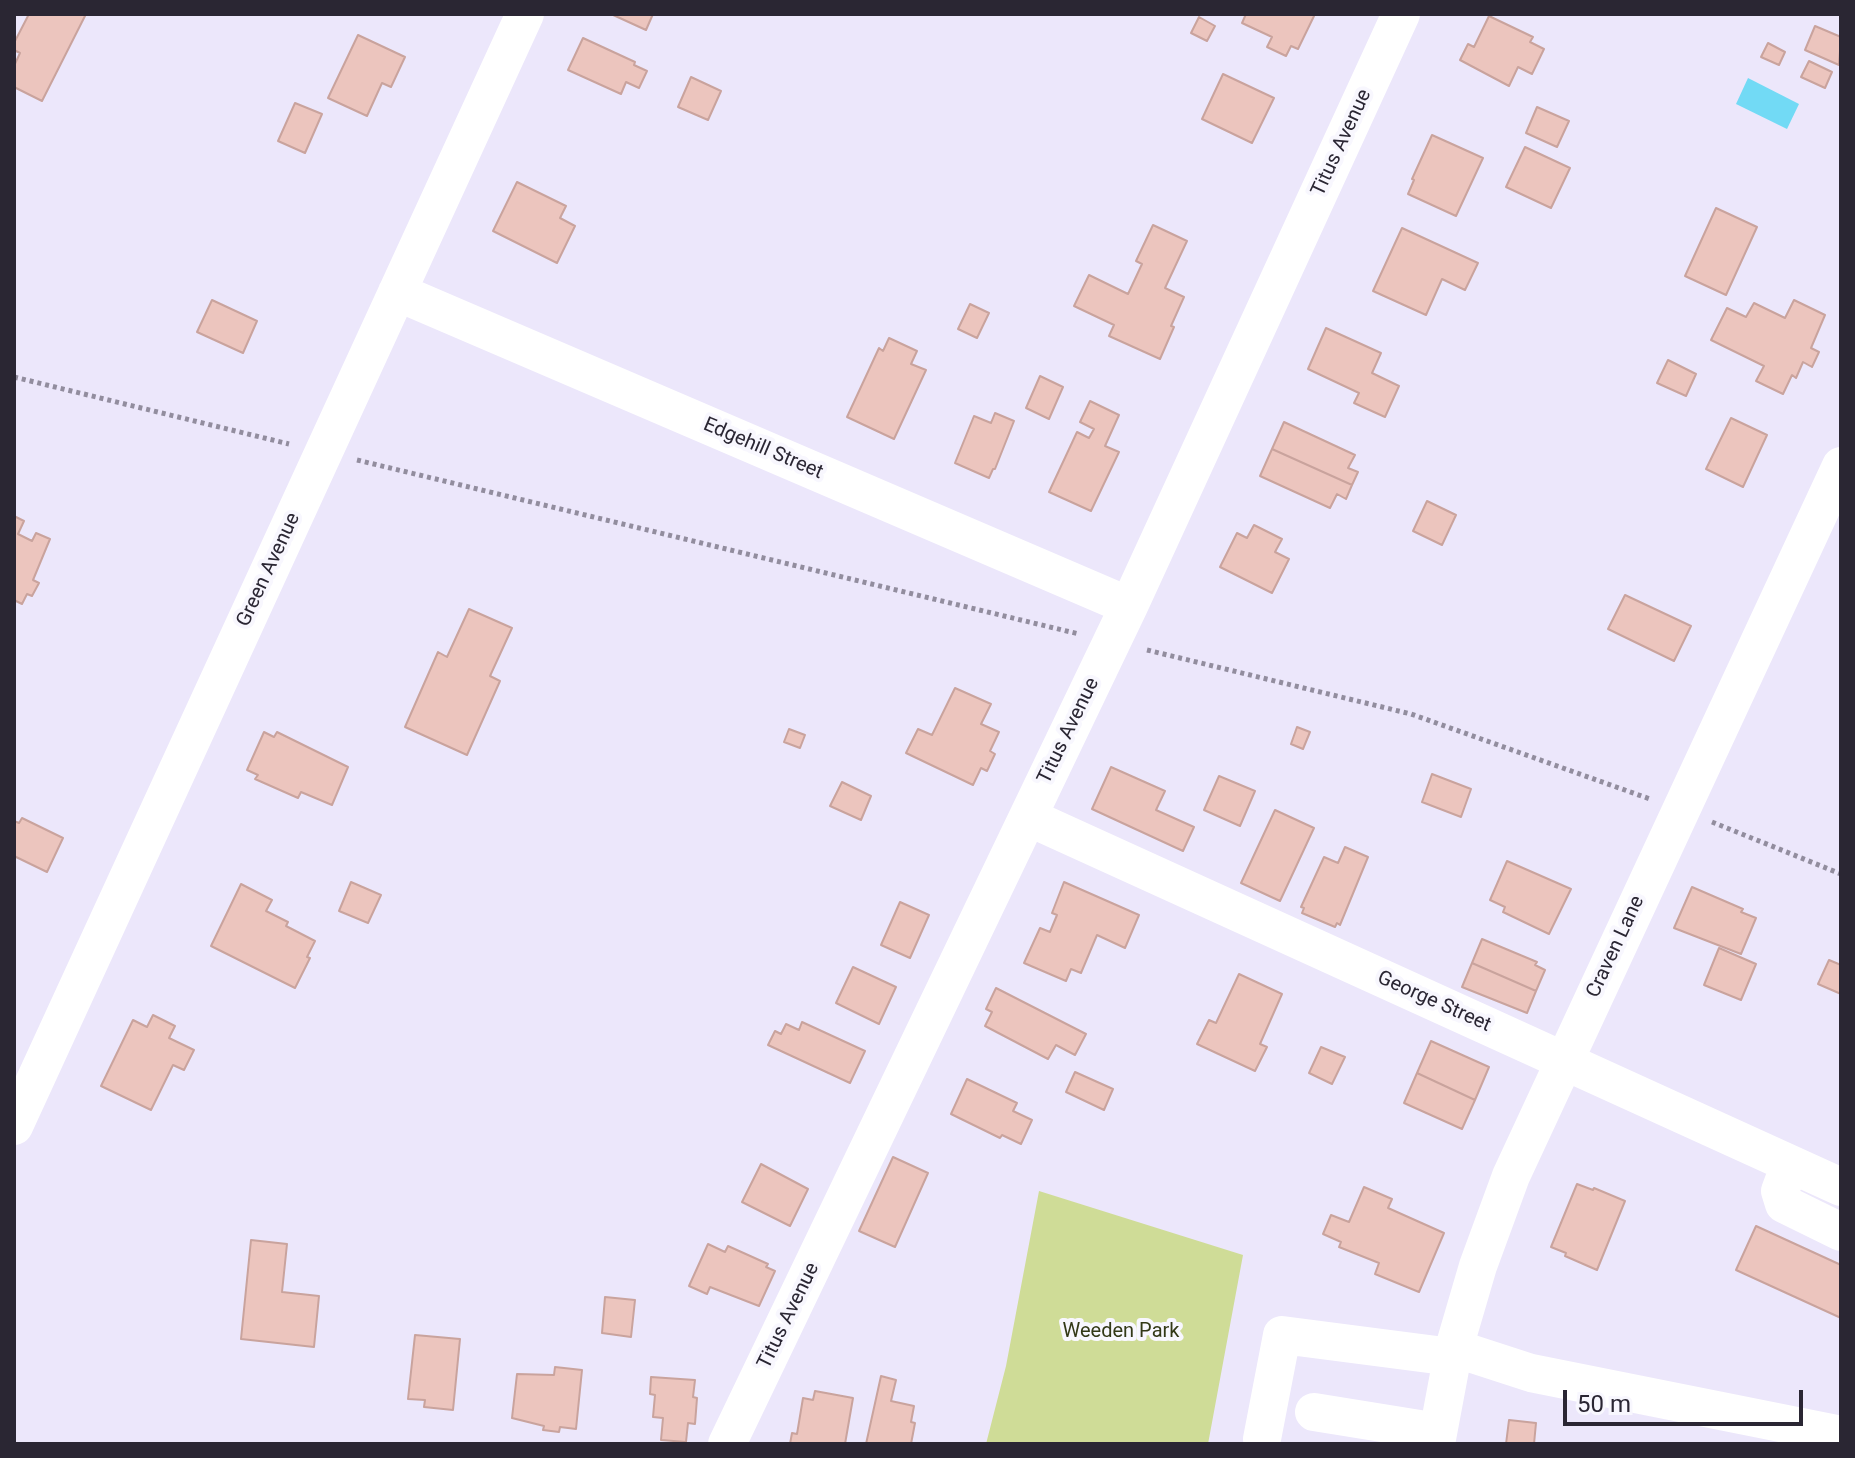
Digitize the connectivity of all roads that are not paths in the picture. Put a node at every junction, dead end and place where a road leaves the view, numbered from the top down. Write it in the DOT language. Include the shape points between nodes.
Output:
graph roads {
  1 [pos="525,14"];
  2 [pos="1401,14"];
  3 [pos="397,292"];
  4 [pos="1841,466"];
  5 [pos="1129,606"];
  6 [pos="1028,817"];
  7 [pos="1563,1061"];
  8 [pos="14,1126"];
  9 [pos="1790,1164"];
  10 [pos="1841,1187"];
  11 [pos="1841,1232"];
  12 [pos="1453,1353"];
  13 [pos="1314,1412"];
  14 [pos="1841,1435"];
  15 [pos="1437,1438"];
  16 [pos="1262,1439"];
  17 [pos="727,1444"];
  1 -- 3 [label="street, Green Avenue"];
  2 -- 5 [label="street, Titus Avenue"];
  3 -- 5 [label="street, Edgehill Street"];
  3 -- 8 [label="street, Green Avenue"];
  4 -- 7 [label="street, Craven Lane"];
  5 -- 6 [label="street, Titus Avenue"];
  6 -- 7 [label="street, George Street"];
  6 -- 17 [label="street, Titus Avenue"];
  7 -- 9 [label="street, George Street"];
  7 -- 12 [label="street, Craven Lane" via="1511,1176"];
  9 -- 10 [label="street, George Street"];
  9 -- 11 [label="street" via="1780,1191 1784,1204"];
  12 -- 14 [label="street"];
  12 -- 15 [label="street, Craven Lane"];
  12 -- 16 [label="street" via="1282,1335"];
  13 -- 15 [label="street"];
}
